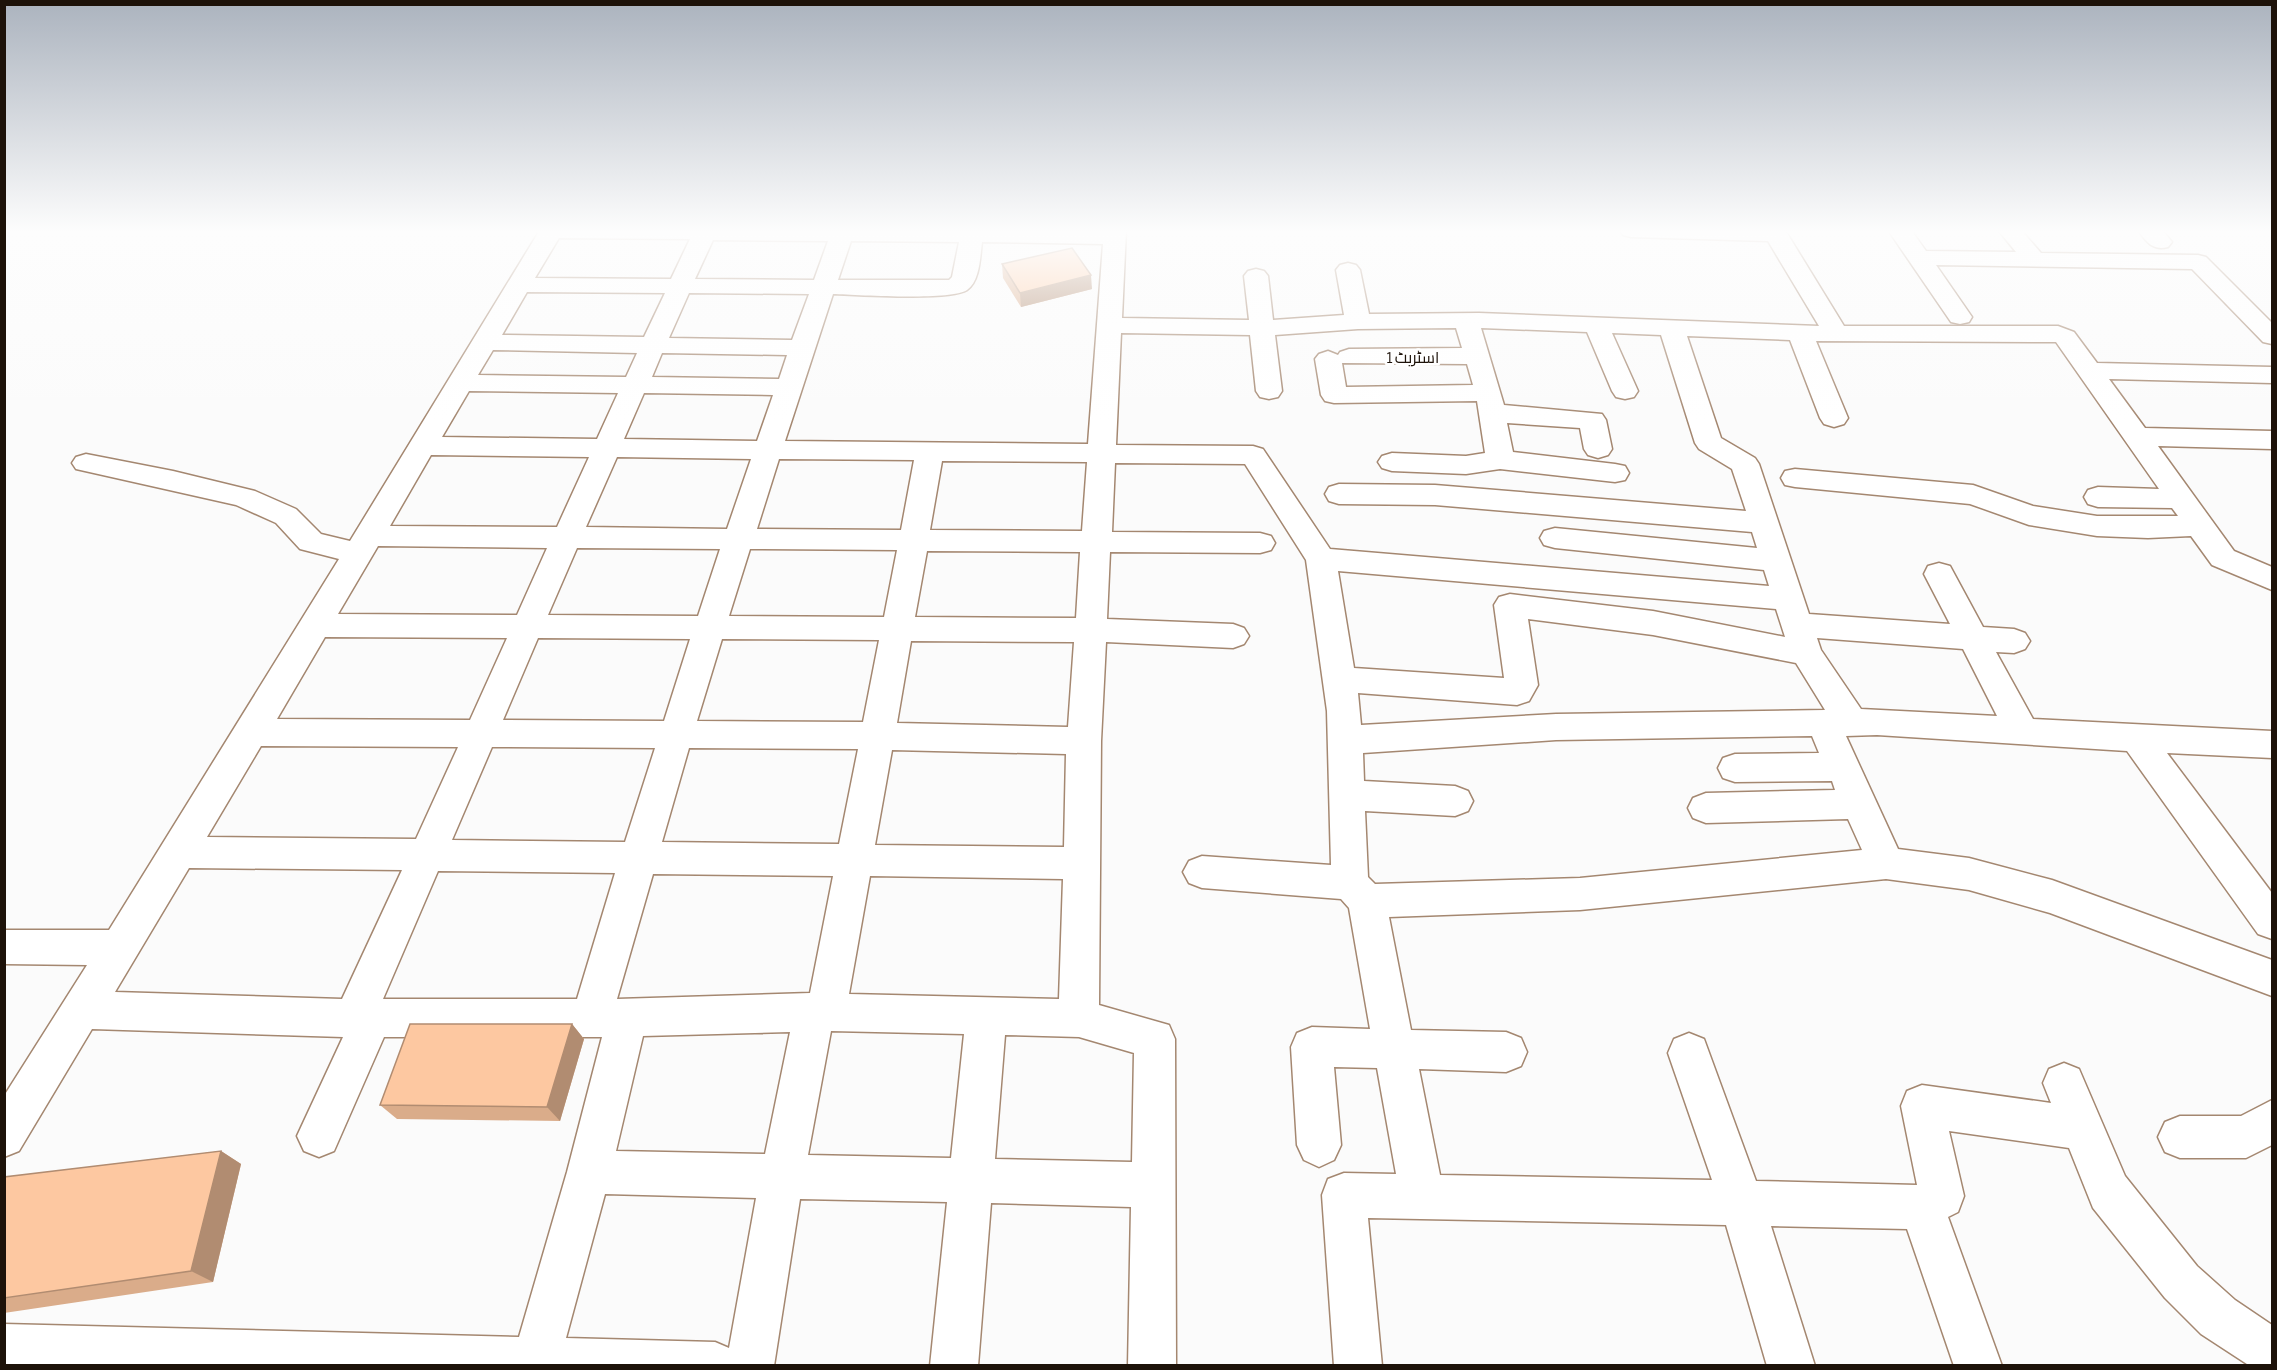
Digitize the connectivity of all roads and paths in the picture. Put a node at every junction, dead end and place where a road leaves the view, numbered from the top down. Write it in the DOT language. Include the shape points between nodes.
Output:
graph roads {
  1 [pos="513,294"];
  2 [pos="676,294"];
  3 [pos="820,294"];
  4 [pos="1110,294"];
  5 [pos="1258,294"];
  6 [pos="1353,294"];
  7 [pos="1812,294"];
  8 [pos="1944,294"];
  9 [pos="2229,294"];
  10 [pos="1960,317"];
  11 [pos="1466,320"];
  12 [pos="1358,322"];
  13 [pos="1596,324"];
  14 [pos="1108,326"];
  15 [pos="1263,328"];
  16 [pos="1672,329"];
  17 [pos="1800,333"];
  18 [pos="1837,334"];
  19 [pos="2272,338"];
  20 [pos="484,342"];
  21 [pos="653,345"];
  22 [pos="802,348"];
  23 [pos="1478,356"];
  24 [pos="2088,371"];
  25 [pos="2272,375"];
  26 [pos="459,383"];
  27 [pos="634,386"];
  28 [pos="789,387"];
  29 [pos="1269,391"];
  30 [pos="1625,391"];
  31 [pos="1491,403"];
  32 [pos="1834,418"];
  33 [pos="2135,437"];
  34 [pos="2272,440"];
  35 [pos="421,446"];
  36 [pos="605,448"];
  37 [pos="1598,449"];
  38 [pos="769,451"];
  39 [pos="930,452"];
  40 [pos="1100,455"];
  41 [pos="1500,460"];
  42 [pos="86,462"];
  43 [pos="1392,462"];
  44 [pos="1466,465"];
  45 [pos="1615,473"];
  46 [pos="1795,478"];
  47 [pos="1339,494"];
  48 [pos="2098,496"];
  49 [pos="1462,498"];
  50 [pos="2180,499"];
  51 [pos="1764,523"];
  52 [pos="2199,525"];
  53 [pos="567,537"];
  54 [pos="740,538"];
  55 [pos="1555,538"];
  56 [pos="913,540"];
  57 [pos="1097,542"];
  58 [pos="1260,543"];
  59 [pos="363,545"];
  60 [pos="1321,559"];
  61 [pos="1776,561"];
  62 [pos="1939,574"];
  63 [pos="2272,579"];
  64 [pos="314,625"];
  65 [pos="1798,626"];
  66 [pos="527,628"];
  67 [pos="710,629"];
  68 [pos="897,629"];
  69 [pos="1090,630"];
  70 [pos="1233,636"];
  71 [pos="1974,640"];
  72 [pos="2014,641"];
  73 [pos="1340,679"];
  74 [pos="1837,723"];
  75 [pos="2022,731"];
  76 [pos="251,732"];
  77 [pos="481,734"];
  78 [pos="676,736"];
  79 [pos="877,736"];
  80 [pos="2136,737"];
  81 [pos="1346,740"];
  82 [pos="1084,741"];
  83 [pos="2272,744"];
  84 [pos="1843,767"];
  85 [pos="1735,768"];
  86 [pos="1346,795"];
  87 [pos="1455,801"];
  88 [pos="1860,804"];
  89 [pos="1706,808"];
  90 [pos="179,852"];
  91 [pos="428,855"];
  92 [pos="638,858"];
  93 [pos="855,860"];
  94 [pos="1081,863"];
  95 [pos="1886,863"];
  96 [pos="1202,872"];
  97 [pos="1358,892"];
  98 [pos="2272,922"];
  99 [pos="4,947"];
  100 [pos="120,948"];
  101 [pos="2272,978"];
  102 [pos="83,1010"];
  103 [pos="820,1012"];
  104 [pos="363,1017"];
  105 [pos="609,1017"];
  106 [pos="987,1018"];
  107 [pos="1078,1018"];
  108 [pos="1395,1050"];
  109 [pos="1506,1052"];
  110 [pos="1689,1053"];
  111 [pos="2064,1083"];
  112 [pos="2272,1121"];
  113 [pos="2084,1129"];
  114 [pos="4,1136"];
  115 [pos="319,1136"];
  116 [pos="2180,1137"];
  117 [pos="1319,1145"];
  118 [pos="589,1172"];
  119 [pos="782,1176"];
  120 [pos="973,1182"];
  121 [pos="1152,1185"];
  122 [pos="1422,1197"];
  123 [pos="1742,1203"];
  124 [pos="1922,1207"];
  125 [pos="4,1348"];
  126 [pos="2272,1352"];
  127 [pos="107,1359"];
  128 [pos="327,1361"];
  129 [pos="536,1364"];
  130 [pos="715,1365"];
  131 [pos="750,1365"];
  132 [pos="954,1365"];
  133 [pos="1152,1365"];
  134 [pos="1358,1365"];
  135 [pos="1791,1365"];
  136 [pos="1978,1365"];
  1 -- 20 [label="street"];
  2 -- 21 [label="street"];
  3 -- 22 [label="street"];
  4 -- 14 [label="street"];
  5 -- 15 [label="street"];
  6 -- 12 [label="street"];
  7 -- 18 [label="street"];
  8 -- 10 [label="street"];
  9 -- 19 [label="street"];
  11 -- 12 [label="street"];
  11 -- 13 [label="street"];
  11 -- 23 [label="street"];
  12 -- 15 [label="street"];
  13 -- 16 [label="street"];
  13 -- 30 [label="street"];
  14 -- 15 [label="street"];
  14 -- 40 [label="street"];
  15 -- 29 [label="street"];
  16 -- 17 [label="street"];
  16 -- 51 [label="street" via="1709,443 1745,464"];
  17 -- 18 [label="street"];
  17 -- 32 [label="street"];
  18 -- 24 [label="street" via="2048,332 2065,337"];
  20 -- 21 [label="street"];
  20 -- 26 [label="street"];
  21 -- 22 [label="street"];
  21 -- 27 [label="street"];
  22 -- 28 [label="street"];
  23 -- 31 [label="street"];
  23 -- 31 [label="street, اسٹریٹ 1" via="1338,358 1334,395"];
  24 -- 25 [label="street"];
  24 -- 33 [label="street"];
  26 -- 27 [label="street"];
  26 -- 35 [label="street"];
  27 -- 28 [label="street"];
  27 -- 36 [label="street"];
  28 -- 38 [label="street"];
  31 -- 37 [label="street" via="1592,420"];
  31 -- 41 [label="street"];
  33 -- 34 [label="street"];
  33 -- 50 [label="street"];
  35 -- 36 [label="street"];
  35 -- 59 [label="street"];
  36 -- 38 [label="street"];
  36 -- 53 [label="street"];
  38 -- 39 [label="street"];
  38 -- 54 [label="street"];
  39 -- 40 [label="street"];
  39 -- 56 [label="street"];
  40 -- 57 [label="street"];
  40 -- 60 [label="street" via="1253,455"];
  41 -- 44 [label="street"];
  41 -- 45 [label="street"];
  42 -- 59 [label="street" via="245,498 286,516 311,542"];
  43 -- 44 [label="street"];
  44 -- 49 [label="street"];
  46 -- 52 [label="street" via="1973,495 2029,515 2097,526"];
  47 -- 49 [label="street"];
  48 -- 50 [label="street"];
  49 -- 51 [label="street"];
  50 -- 52 [label="street"];
  51 -- 61 [label="street"];
  52 -- 63 [label="street" via="2223,558"];
  53 -- 54 [label="street"];
  53 -- 59 [label="street"];
  53 -- 66 [label="street"];
  54 -- 56 [label="street"];
  54 -- 67 [label="street"];
  55 -- 61 [label="street"];
  56 -- 57 [label="street"];
  56 -- 68 [label="street"];
  57 -- 58 [label="street"];
  57 -- 69 [label="street"];
  59 -- 64 [label="street"];
  60 -- 65 [label="street"];
  60 -- 73 [label="street"];
  61 -- 65 [label="street"];
  62 -- 71 [label="street"];
  64 -- 66 [label="street"];
  64 -- 76 [label="street"];
  65 -- 71 [label="street"];
  65 -- 73 [label="street" via="1653,623 1510,605 1521,685 1517,692"];
  65 -- 74 [label="street"];
  66 -- 67 [label="street"];
  66 -- 77 [label="street"];
  67 -- 68 [label="street"];
  67 -- 78 [label="street"];
  68 -- 69 [label="street"];
  68 -- 79 [label="street"];
  69 -- 70 [label="street"];
  69 -- 82 [label="street"];
  71 -- 72 [label="street"];
  71 -- 75 [label="street"];
  73 -- 81 [label="street"];
  74 -- 75 [label="street"];
  74 -- 81 [label="street" via="1556,727"];
  74 -- 84 [label="street"];
  75 -- 80 [label="street"];
  76 -- 77 [label="street"];
  76 -- 90 [label="street"];
  77 -- 78 [label="street"];
  77 -- 91 [label="street"];
  78 -- 79 [label="street"];
  78 -- 92 [label="street"];
  79 -- 82 [label="street"];
  79 -- 93 [label="street"];
  80 -- 83 [label="street"];
  80 -- 98 [label="street"];
  81 -- 86 [label="street"];
  82 -- 94 [label="street"];
  84 -- 85 [label="street"];
  84 -- 88 [label="street"];
  86 -- 87 [label="street"];
  86 -- 97 [label="street"];
  88 -- 89 [label="street"];
  88 -- 95 [label="street"];
  90 -- 91 [label="street"];
  90 -- 100 [label="street"];
  91 -- 92 [label="street"];
  91 -- 104 [label="street"];
  92 -- 93 [label="street"];
  92 -- 105 [label="street"];
  93 -- 94 [label="street"];
  93 -- 103 [label="street"];
  94 -- 107 [label="street"];
  95 -- 97 [label="street" via="1580,894"];
  95 -- 101 [label="street" via="1969,874 2052,897"];
  96 -- 97 [label="street"];
  97 -- 108 [label="street"];
  99 -- 100 [label="street"];
  100 -- 102 [label="street"];
  102 -- 104 [label="street"];
  102 -- 114 [label="street"];
  103 -- 105 [label="street"];
  103 -- 106 [label="street"];
  103 -- 119 [label="street"];
  104 -- 105 [label="street"];
  104 -- 115 [label="street"];
  105 -- 118 [label="street"];
  106 -- 107 [label="street"];
  106 -- 120 [label="street"];
  107 -- 121 [label="street" via="1155,1039"];
  108 -- 109 [label="street"];
  108 -- 117 [label="street" via="1312,1047"];
  108 -- 122 [label="street"];
  110 -- 123 [label="street"];
  111 -- 113 [label="street"];
  112 -- 116 [label="street" via="2246,1137"];
  113 -- 124 [label="street" via="1922,1106 1942,1196"];
  113 -- 126 [label="street" via="2109,1192 2181,1282 2218,1317"];
  118 -- 119 [label="street"];
  118 -- 129 [label="street"];
  119 -- 120 [label="street"];
  119 -- 131 [label="street"];
  120 -- 121 [label="street"];
  120 -- 132 [label="street"];
  121 -- 133 [label="street"];
  122 -- 123 [label="street"];
  122 -- 134 [label="street" via="1344,1195"];
  123 -- 124 [label="street"];
  123 -- 135 [label="street"];
  124 -- 136 [label="street"];
  125 -- 127 [label="street"];
  127 -- 128 [label="street"];
  128 -- 129 [label="street"];
  129 -- 130 [label="street"];
}
